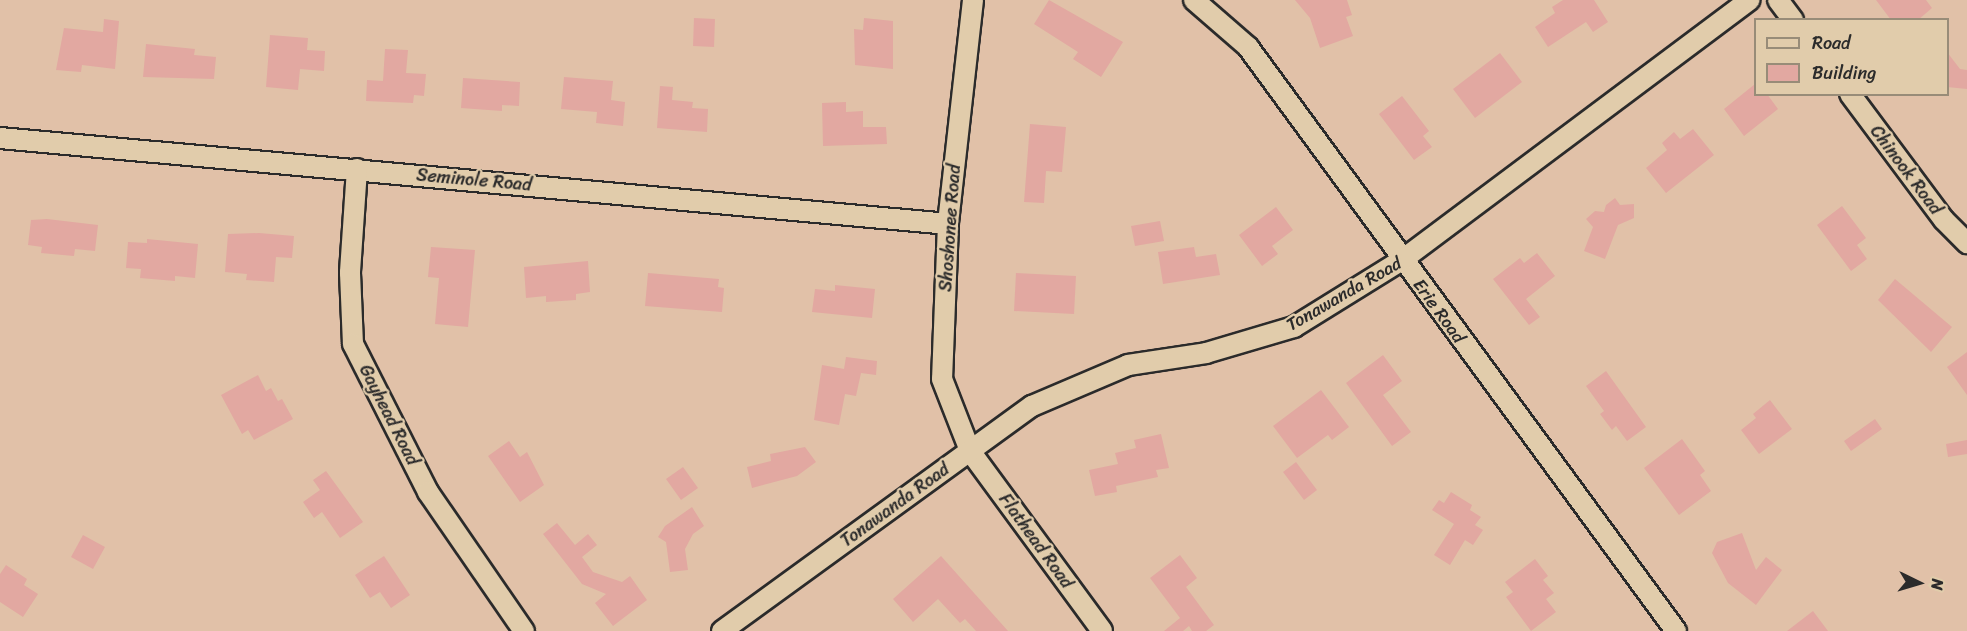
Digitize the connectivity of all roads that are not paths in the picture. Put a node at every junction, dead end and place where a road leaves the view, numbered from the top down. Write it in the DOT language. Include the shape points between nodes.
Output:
graph roads {
  1 [pos="974,0"];
  2 [pos="1194,0"];
  3 [pos="1750,0"];
  4 [pos="1778,0"];
  5 [pos="1792,18"];
  6 [pos="1851,96"];
  7 [pos="0,138"];
  8 [pos="357,169"];
  9 [pos="948,224"];
  10 [pos="1967,243"];
  11 [pos="1402,260"];
  12 [pos="970,451"];
  13 [pos="524,631"];
  14 [pos="722,631"];
  15 [pos="1102,631"];
  16 [pos="1676,631"];
  1 -- 9 [label="street, Shoshonee Road"];
  2 -- 11 [label="street, Erie Road" via="1248,47"];
  3 -- 11 [label="street, Tonawanda Road"];
  4 -- 5 [label="street"];
  6 -- 10 [label="street, Chinook Road" via="1944,220"];
  7 -- 8 [label="street, Seminole Road"];
  8 -- 9 [label="street, Seminole Road"];
  8 -- 13 [label="street, Gayhead Road" via="350,273 353,344 428,492"];
  9 -- 12 [label="street, Shoshonee Road" via="942,379"];
  11 -- 12 [label="street, Tonawanda Road" via="1294,327 1206,353 1128,365 1032,406"];
  11 -- 16 [label="street, Erie Road"];
  12 -- 14 [label="street, Tonawanda Road"];
  12 -- 15 [label="street, Flathead Road"];
}
